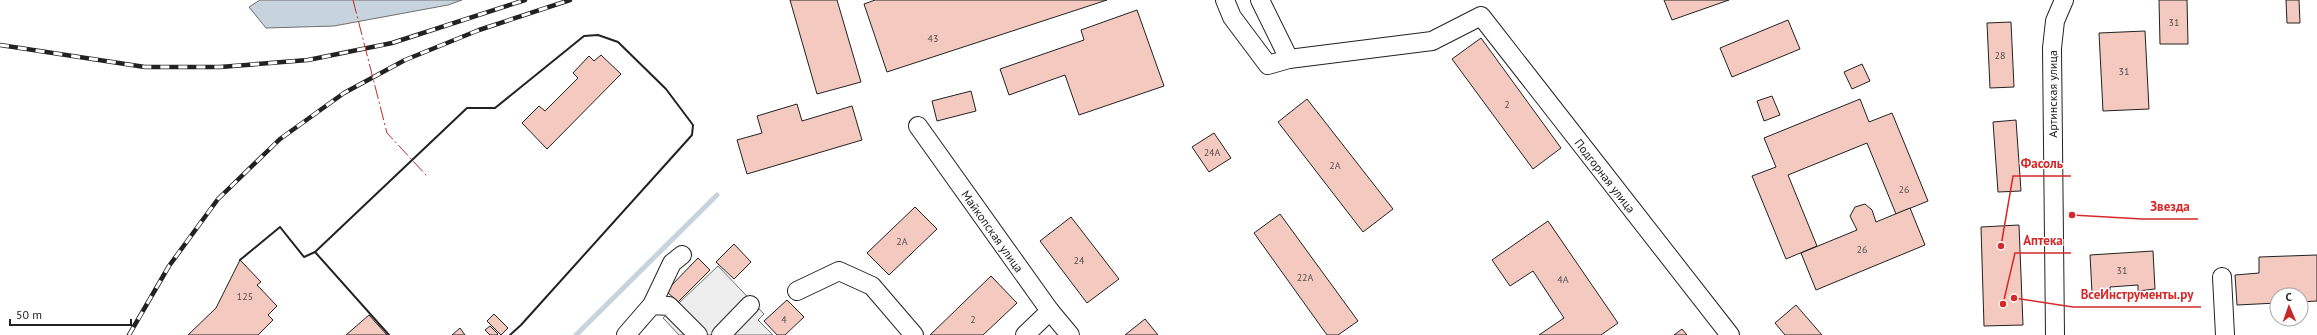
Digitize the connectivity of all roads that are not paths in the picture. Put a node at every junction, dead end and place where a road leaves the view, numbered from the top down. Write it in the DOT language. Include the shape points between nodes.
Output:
graph roads {
  1 [pos="1225,0"];
  2 [pos="1260,0"];
  3 [pos="2064,0"];
  4 [pos="1289,59"];
  5 [pos="918,126"];
  6 [pos="682,255"];
  7 [pos="2222,277"];
  8 [pos="797,291"];
  9 [pos="652,305"];
  10 [pos="750,305"];
  11 [pos="1050,311"];
  12 [pos="626,335"];
  13 [pos="698,335"];
  14 [pos="721,335"];
  15 [pos="914,335"];
  16 [pos="1025,335"];
  17 [pos="1070,335"];
  18 [pos="1730,335"];
  19 [pos="2055,335"];
  20 [pos="2225,335"];
  1 -- 4 [label="street" via="1232,17 1268,65"];
  2 -- 4 [label="street"];
  3 -- 19 [label="street, Артинская улица" via="2055,21 2052,48"];
  4 -- 18 [label="street, Подгорная улица" via="1432,41 1481,16"];
  5 -- 11 [label="street, Майкопская улица"];
  6 -- 9 [label="street" via="672,263"];
  7 -- 20 [label="street"];
  8 -- 15 [label="street" via="839,271 872,286"];
  9 -- 12 [label="street"];
  9 -- 13 [label="street" via="669,306"];
  10 -- 14 [label="street"];
  11 -- 16 [label="street"];
  11 -- 17 [label="street, Майкопская улица"];
}
